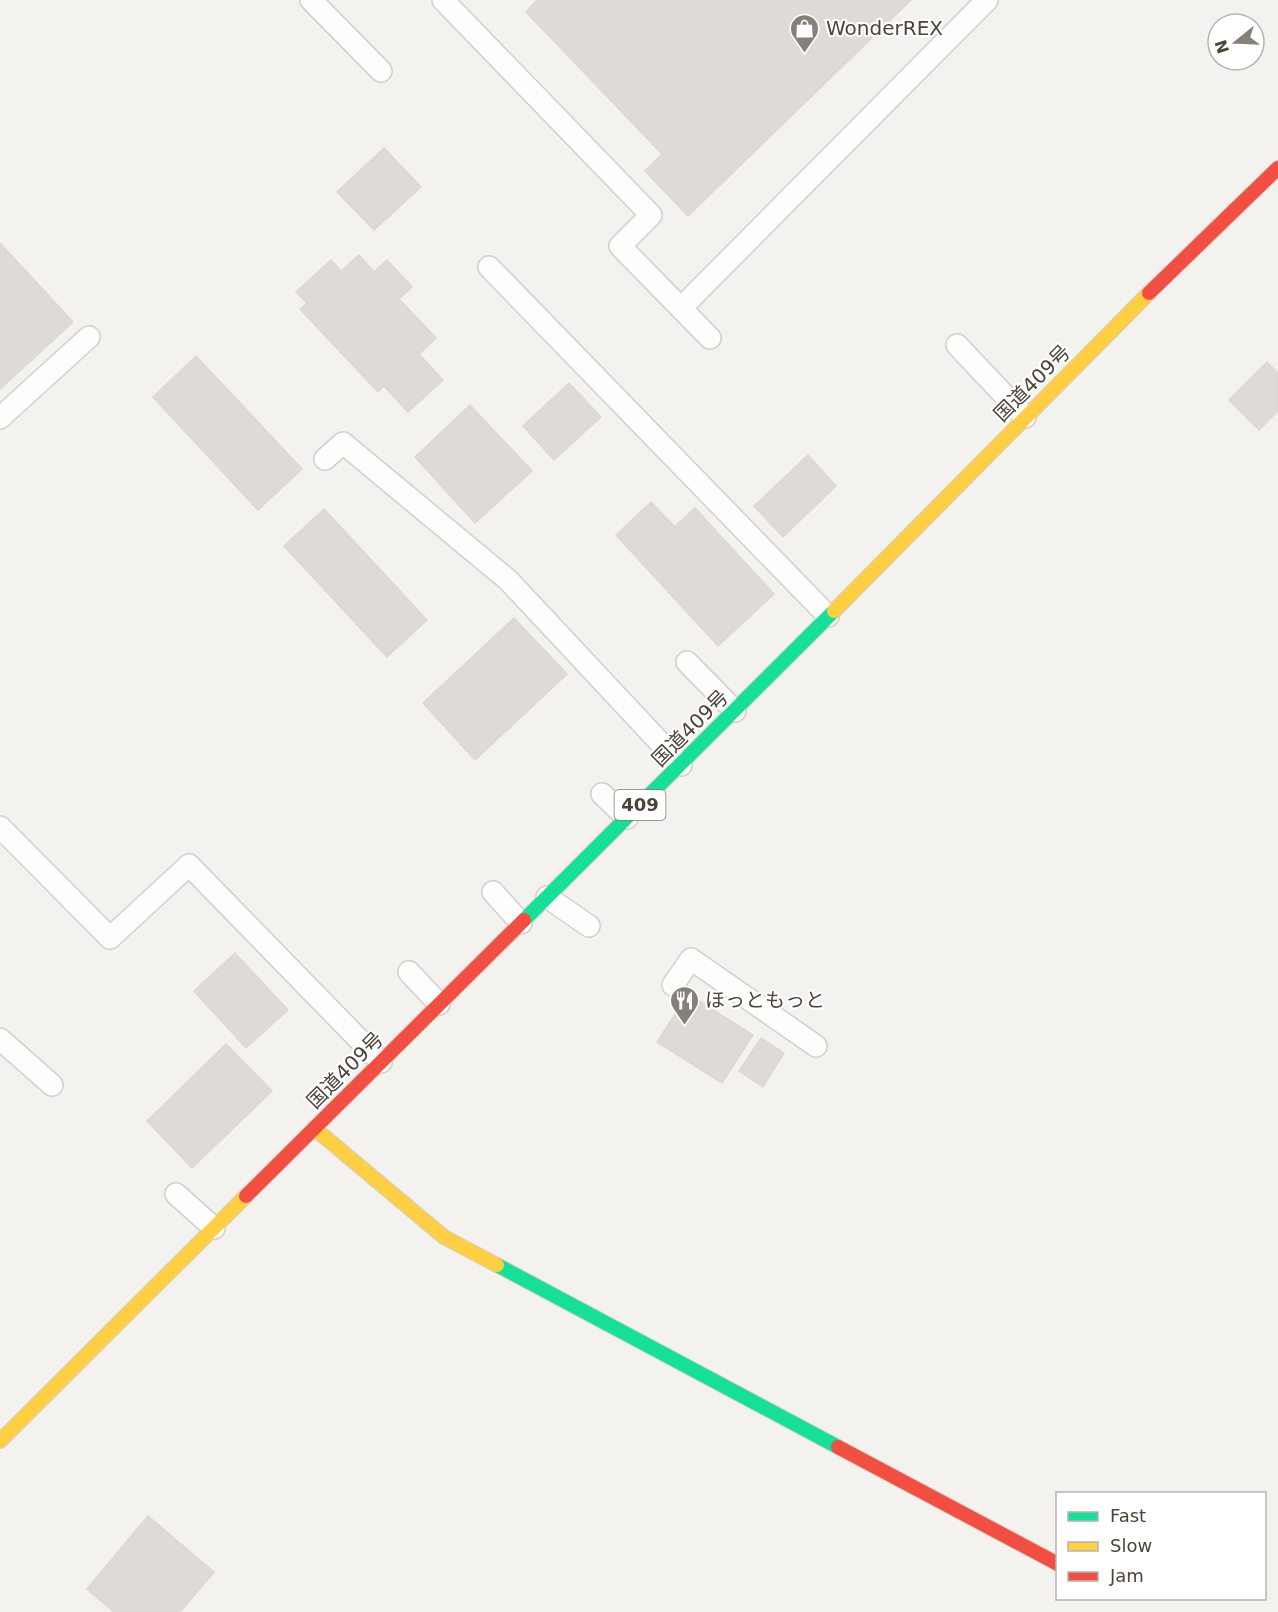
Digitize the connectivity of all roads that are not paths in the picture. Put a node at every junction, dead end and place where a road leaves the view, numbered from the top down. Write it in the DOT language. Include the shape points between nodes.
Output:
graph roads {
  1 [pos="311,0"];
  2 [pos="443,0"];
  3 [pos="987,0"];
  4 [pos="381,71"];
  5 [pos="1278,168"];
  6 [pos="489,267"];
  7 [pos="681,308"];
  8 [pos="89,337"];
  9 [pos="710,338"];
  10 [pos="957,345"];
  11 [pos="1025,417"];
  12 [pos="0,418"];
  13 [pos="325,459"];
  14 [pos="828,616"];
  15 [pos="687,662"];
  16 [pos="735,711"];
  17 [pos="681,765"];
  18 [pos="602,794"];
  19 [pos="627,818"];
  20 [pos="0,827"];
  21 [pos="493,892"];
  22 [pos="547,897"];
  23 [pos="521,923"];
  24 [pos="589,926"];
  25 [pos="409,972"];
  26 [pos="673,985"];
  27 [pos="439,1004"];
  28 [pos="0,1039"];
  29 [pos="816,1046"];
  30 [pos="381,1062"];
  31 [pos="52,1085"];
  32 [pos="314,1128"];
  33 [pos="176,1194"];
  34 [pos="214,1228"];
  35 [pos="0,1441"];
  36 [pos="1056,1563"];
  1 -- 4 [label="lane"];
  2 -- 7 [label="lane" via="651,215 620,246"];
  3 -- 7 [label="lane"];
  5 -- 11 [label="main road, 国道409号 / 409"];
  6 -- 14 [label="lane"];
  7 -- 9 [label="lane"];
  8 -- 12 [label="lane"];
  10 -- 11 [label="lane"];
  11 -- 14 [label="main road, 国道409号 / 409"];
  13 -- 17 [label="lane" via="343,443 508,580"];
  14 -- 16 [label="main road, 国道409号 / 409"];
  15 -- 16 [label="lane"];
  16 -- 17 [label="main road, 国道409号 / 409"];
  17 -- 19 [label="main road, 国道409号 / 409"];
  18 -- 19 [label="lane"];
  19 -- 22 [label="main road, 国道409号 / 409"];
  20 -- 30 [label="lane" via="110,938 189,865"];
  21 -- 23 [label="lane"];
  22 -- 23 [label="main road, 国道409号 / 409"];
  22 -- 24 [label="lane"];
  23 -- 27 [label="main road, 国道409号 / 409"];
  25 -- 27 [label="lane"];
  26 -- 29 [label="lane" via="691,959"];
  27 -- 30 [label="main road, 国道409号 / 409"];
  28 -- 31 [label="lane"];
  30 -- 32 [label="main road, 国道409号 / 409"];
  32 -- 34 [label="main road, 国道409号 / 409"];
  32 -- 36 [label="main road" via="444,1237"];
  33 -- 34 [label="lane"];
  34 -- 35 [label="main road, 国道409号 / 409"];
}
